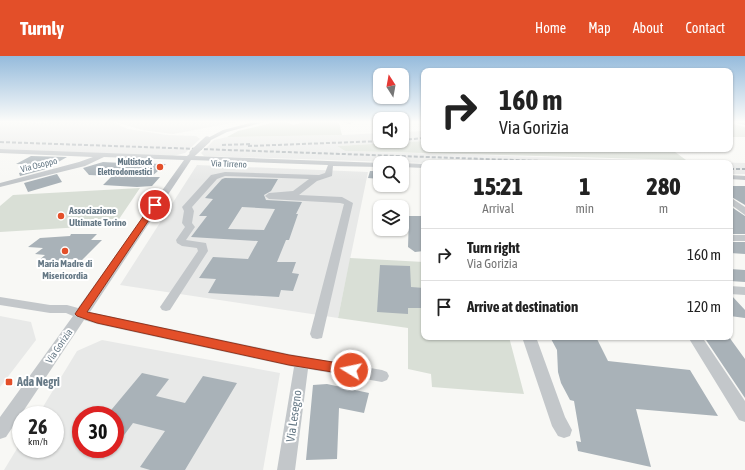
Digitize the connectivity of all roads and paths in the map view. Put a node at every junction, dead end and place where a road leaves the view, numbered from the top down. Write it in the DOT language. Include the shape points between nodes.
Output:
graph roads {
  1 [pos="206,141"];
  2 [pos="0,152"];
  3 [pos="102,156"];
  4 [pos="189,157"];
  5 [pos="373,165"];
  6 [pos="409,165"];
  7 [pos="421,166"];
  8 [pos="330,167"];
  9 [pos="373,169"];
  10 [pos="409,170"];
  11 [pos="421,170"];
  12 [pos="733,177"];
  13 [pos="318,178"];
  14 [pos="745,178"];
  15 [pos="733,181"];
  16 [pos="745,182"];
  17 [pos="0,185"];
  18 [pos="733,202"];
  19 [pos="745,212"];
  20 [pos="733,238"];
  21 [pos="745,238"];
  22 [pos="733,290"];
  23 [pos="745,291"];
  24 [pos="0,301"];
  25 [pos="166,307"];
  26 [pos="80,314"];
  27 [pos="317,334"];
  28 [pos="530,340"];
  29 [pos="697,340"];
  30 [pos="302,362"];
  31 [pos="382,376"];
  32 [pos="745,415"];
  33 [pos="564,430"];
  34 [pos="0,431"];
  35 [pos="286,470"];
  1 -- 4 [label="street, Via Gorizia, bridge"];
  2 -- 3 [label="street, Via Tirreno"];
  3 -- 4 [label="street, Via Tirreno"];
  3 -- 17 [label="street, Via Osoppo" via="82,164"];
  4 -- 5 [label="street, Via Tirreno"];
  4 -- 8 [label="street, Via Tirreno"];
  4 -- 26 [label="street, Via Gorizia"];
  6 -- 7 [label="street"];
  8 -- 9 [label="street, Via Tirreno"];
  8 -- 13 [label="street" via="328,174"];
  10 -- 11 [label="street"];
  12 -- 14 [label="street"];
  13 -- 25 [label="street" via="225,174 214,177 187,207 187,223 190,228 181,240 202,245 203,250"];
  13 -- 27 [label="street" via="296,193 273,196 349,202"];
  15 -- 16 [label="street"];
  18 -- 19 [label="street"];
  20 -- 21 [label="street"];
  22 -- 23 [label="street"];
  24 -- 26 [label="street" via="50,309 67,309"];
  26 -- 30 [label="street"];
  26 -- 34 [label="street, Via Gorizia"];
  28 -- 33 [label="street" via="558,421"];
  29 -- 32 [label="street"];
  30 -- 31 [label="street"];
  30 -- 35 [label="street, Via Lesegno"];
}
